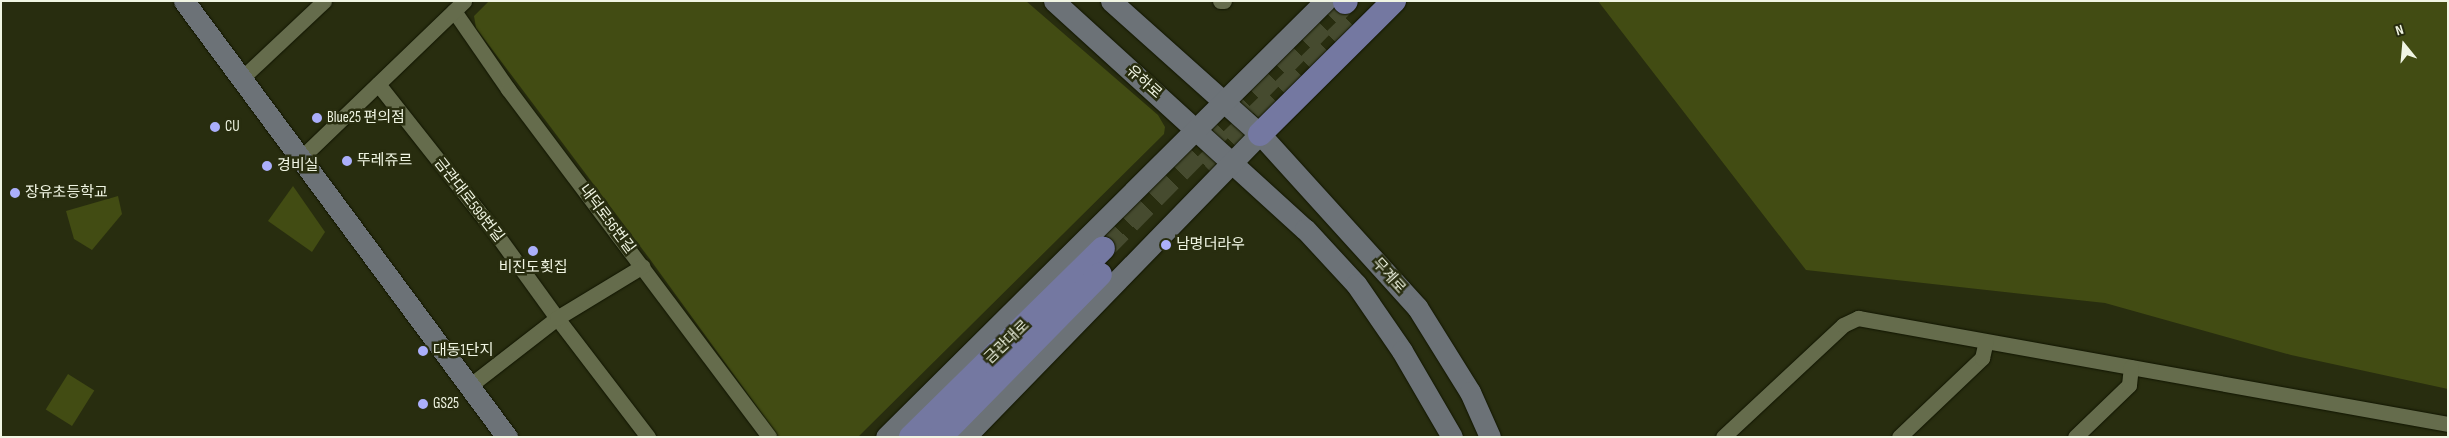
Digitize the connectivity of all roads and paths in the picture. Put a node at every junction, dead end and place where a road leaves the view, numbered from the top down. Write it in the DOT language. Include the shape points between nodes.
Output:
graph roads {
  1 [pos="184,1"];
  2 [pos="1054,1"];
  3 [pos="1111,1"];
  4 [pos="1394,1"];
  5 [pos="1350,4"];
  6 [pos="314,5"];
  7 [pos="459,6"];
  8 [pos="241,79"];
  9 [pos="378,84"];
  10 [pos="1223,100"];
  11 [pos="1195,128"];
  12 [pos="1260,134"];
  13 [pos="302,157"];
  14 [pos="1232,164"];
  15 [pos="643,266"];
  16 [pos="556,318"];
  17 [pos="1986,341"];
  18 [pos="2132,368"];
  19 [pos="468,387"];
  20 [pos="2448,424"];
  21 [pos="507,437"];
  22 [pos="648,437"];
  23 [pos="769,437"];
  24 [pos="886,437"];
  25 [pos="911,437"];
  26 [pos="940,437"];
  27 [pos="964,437"];
  28 [pos="1452,437"];
  29 [pos="1490,437"];
  30 [pos="1723,437"];
  31 [pos="1899,437"];
  32 [pos="2075,437"];
  1 -- 8 [label="main road"];
  2 -- 11 [label="main road, 유하로"];
  3 -- 10 [label="main road"];
  4 -- 12 [label="main road"];
  5 -- 10 [label="main road"];
  6 -- 8 [label="street"];
  7 -- 9 [label="street"];
  7 -- 15 [label="street, 내덕로56번길" via="508,89"];
  8 -- 13 [label="main road"];
  9 -- 13 [label="street"];
  9 -- 16 [label="street, 금관대로599번길" via="494,231"];
  10 -- 11 [label="main road"];
  10 -- 12 [label="main road"];
  11 -- 14 [label="main road, 유하로"];
  11 -- 24 [label="main road"];
  12 -- 14 [label="main road"];
  12 -- 29 [label="main road, 무계로" via="1417,307 1470,392"];
  13 -- 19 [label="main road"];
  14 -- 27 [label="main road"];
  14 -- 28 [label="main road, 무계로" via="1305,229 1356,284 1402,351"];
  15 -- 16 [label="street"];
  15 -- 23 [label="street, 내덕로56번길"];
  16 -- 19 [label="street"];
  16 -- 22 [label="street, 금관대로599번길"];
  17 -- 18 [label="street"];
  17 -- 30 [label="street" via="1858,318 1843,325"];
  17 -- 31 [label="street" via="1982,358"];
  18 -- 20 [label="street"];
  18 -- 32 [label="street" via="2129,385"];
  19 -- 21 [label="main road"];
  25 -- 26 [label="main road, 금관대로" via="1109,253"];
}
